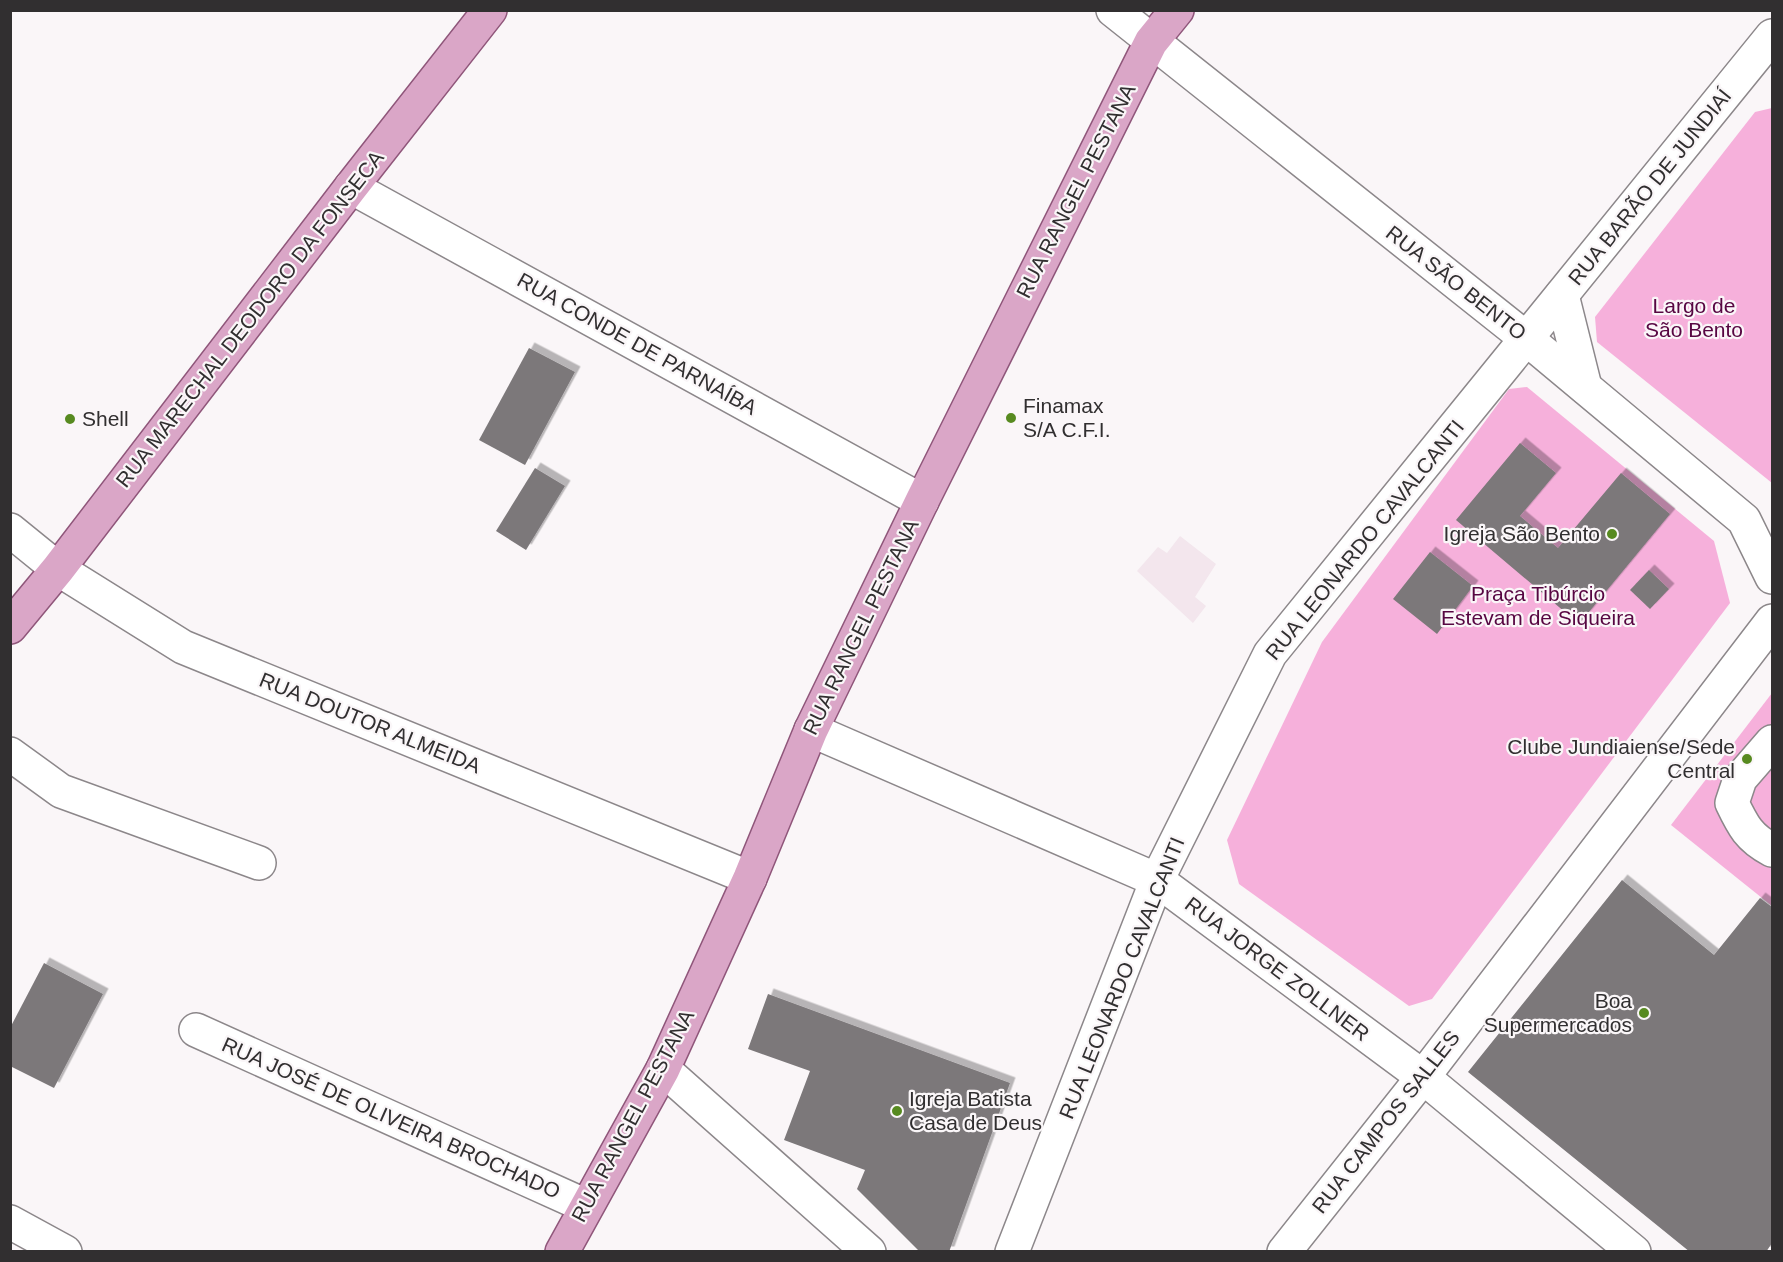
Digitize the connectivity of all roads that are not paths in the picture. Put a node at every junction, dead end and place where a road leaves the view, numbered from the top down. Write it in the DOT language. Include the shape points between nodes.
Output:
graph roads {
  1 [pos="490,10"];
  2 [pos="1113,10"];
  3 [pos="1177,10"];
  4 [pos="1773,36"];
  5 [pos="1151,42"];
  6 [pos="351,187"];
  7 [pos="1562,296"];
  8 [pos="1527,339"];
  9 [pos="1585,387"];
  10 [pos="922,501"];
  11 [pos="1758,527"];
  12 [pos="10,530"];
  13 [pos="58,569"];
  14 [pos="1773,577"];
  15 [pos="1773,621"];
  16 [pos="10,627"];
  17 [pos="811,730"];
  18 [pos="1773,742"];
  19 [pos="10,754"];
  20 [pos="1773,850"];
  21 [pos="259,863"];
  22 [pos="750,878"];
  23 [pos="1157,880"];
  24 [pos="196,1030"];
  25 [pos="663,1069"];
  26 [pos="1423,1077"];
  27 [pos="586,1206"];
  28 [pos="10,1222"];
  29 [pos="65,1251"];
  30 [pos="561,1251"];
  31 [pos="869,1251"];
  32 [pos="1012,1251"];
  33 [pos="1284,1251"];
  34 [pos="1634,1251"];
  1 -- 6 [label="main road, RUA MARECHAL DEODORO DA FONSECA"];
  2 -- 5 [label="street, RUA SÃO BENTO"];
  3 -- 5 [label="main road, RUA RANGEL PESTANA"];
  4 -- 7 [label="street, RUA BARÃO DE JUNDIAÍ"];
  5 -- 8 [label="street, RUA SÃO BENTO"];
  5 -- 10 [label="main road, RUA RANGEL PESTANA"];
  6 -- 10 [label="street, RUA CONDE DE PARNAÍBA"];
  6 -- 13 [label="main road, RUA MARECHAL DEODORO DA FONSECA"];
  7 -- 8 [label="street, RUA BARÃO DE JUNDIAÍ"];
  7 -- 9 [label="street"];
  8 -- 9 [label="street, RUA SÃO BENTO"];
  8 -- 23 [label="street, RUA LEONARDO CAVALCANTI" via="1270,654"];
  9 -- 11 [label="street, RUA SÃO BENTO"];
  10 -- 17 [label="main road, RUA RANGEL PESTANA"];
  11 -- 14 [label="street, RUA SÃO BENTO"];
  12 -- 13 [label="street, RUA DOUTOR ALMEIDA"];
  13 -- 16 [label="main road, RUA MARECHAL DEODORO DA FONSECA"];
  13 -- 22 [label="street, RUA DOUTOR ALMEIDA" via="183,646"];
  15 -- 26 [label="street, RUA CAMPOS SALLES"];
  17 -- 22 [label="main road, RUA RANGEL PESTANA"];
  17 -- 23 [label="street, RUA JORGE ZOLLNER"];
  18 -- 20 [label="street" via="1740,779 1732,803 1744,828"];
  19 -- 21 [label="street" via="61,791"];
  22 -- 25 [label="main road, RUA RANGEL PESTANA"];
  23 -- 26 [label="street, RUA JORGE ZOLLNER"];
  23 -- 32 [label="street, RUA LEONARDO CAVALCANTI"];
  24 -- 27 [label="street, RUA JOSÉ DE OLIVEIRA BROCHADO"];
  25 -- 27 [label="main road, RUA RANGEL PESTANA"];
  25 -- 31 [label="street"];
  26 -- 33 [label="street, RUA CAMPOS SALLES"];
  26 -- 34 [label="street, RUA JORGE ZOLLNER"];
  27 -- 30 [label="main road, RUA RANGEL PESTANA"];
  28 -- 29 [label="street"];
}
